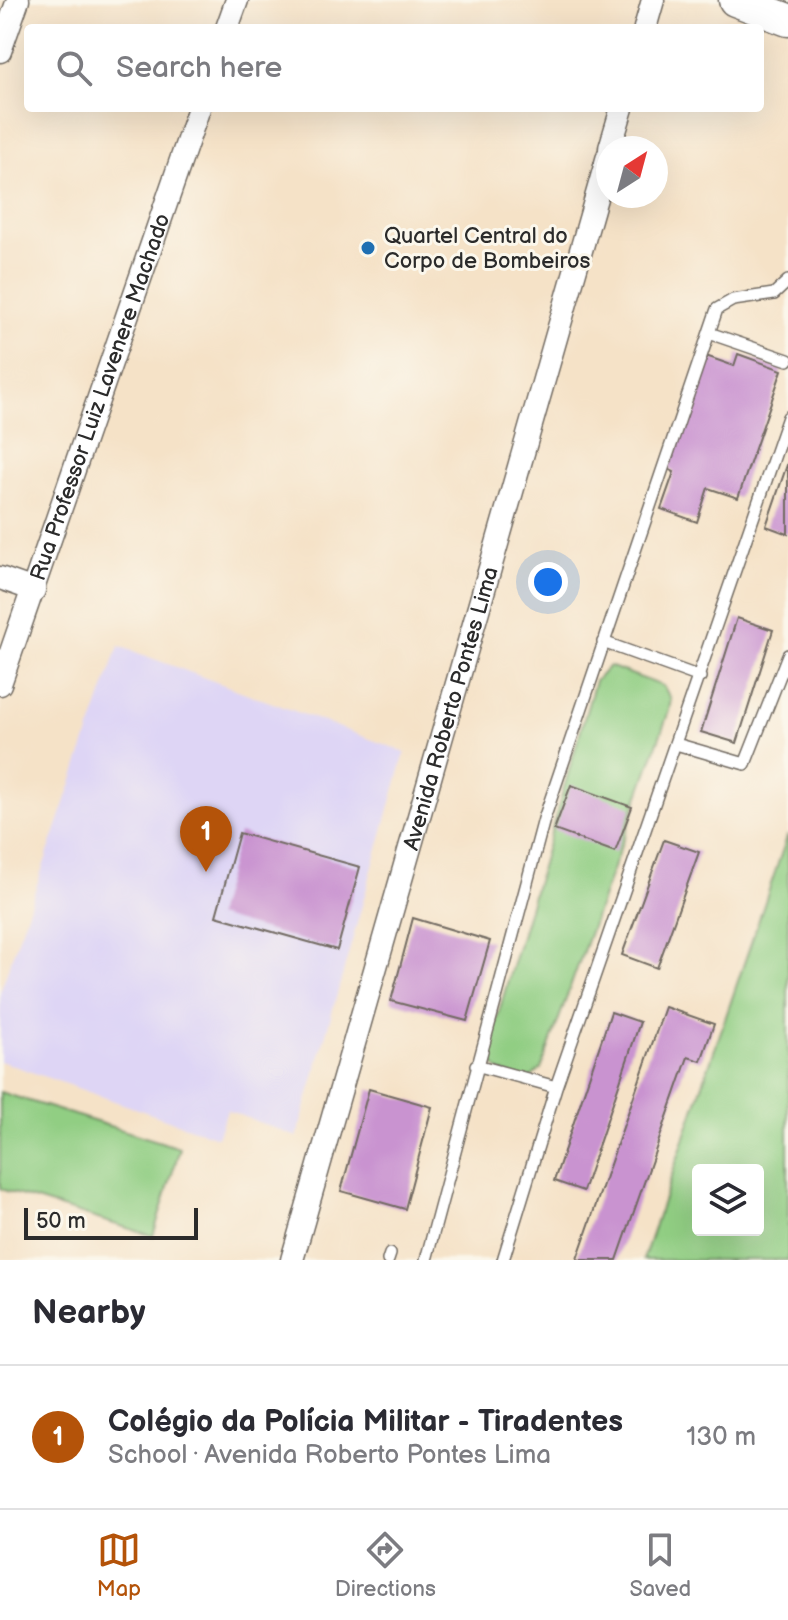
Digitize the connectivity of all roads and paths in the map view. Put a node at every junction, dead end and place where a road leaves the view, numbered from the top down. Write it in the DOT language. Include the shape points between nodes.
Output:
graph roads {
  1 [pos="18,0"];
  2 [pos="237,0"];
  3 [pos="653,0"];
  4 [pos="735,0"];
  5 [pos="788,20"];
  6 [pos="228,24"];
  7 [pos="646,24"];
  8 [pos="0,51"];
  9 [pos="198,112"];
  10 [pos="621,112"];
  11 [pos="614,136"];
  12 [pos="596,198"];
  13 [pos="788,281"];
  14 [pos="774,294"];
  15 [pos="788,299"];
  16 [pos="709,333"];
  17 [pos="788,360"];
  18 [pos="788,417"];
  19 [pos="0,578"];
  20 [pos="34,590"];
  21 [pos="603,642"];
  22 [pos="788,655"];
  23 [pos="700,677"];
  24 [pos="0,684"];
  25 [pos="676,744"];
  26 [pos="476,1065"];
  27 [pos="556,1087"];
  28 [pos="292,1260"];
  29 [pos="426,1260"];
  30 [pos="503,1260"];
  1 -- 8 [label="street"];
  2 -- 6 [label="street"];
  3 -- 7 [label="street"];
  4 -- 5 [label="main road"];
  9 -- 20 [label="street, Rua Professor Luiz Lavenere Machado"];
  10 -- 11 [label="street"];
  12 -- 28 [label="street, Avenida Roberto Pontes Lima"];
  13 -- 14 [label="lane"];
  14 -- 15 [label="lane"];
  14 -- 16 [label="lane" via="733,300 717,309"];
  16 -- 17 [label="lane"];
  16 -- 21 [label="lane"];
  18 -- 23 [label="lane"];
  19 -- 20 [label="street"];
  20 -- 24 [label="street, Rua Professor Luiz Lavenere Machado"];
  21 -- 23 [label="lane"];
  21 -- 26 [label="lane" via="544,819"];
  22 -- 25 [label="lane" via="745,764"];
  23 -- 25 [label="lane"];
  25 -- 27 [label="lane"];
  26 -- 27 [label="lane"];
  26 -- 29 [label="lane"];
  27 -- 30 [label="lane"];
}
